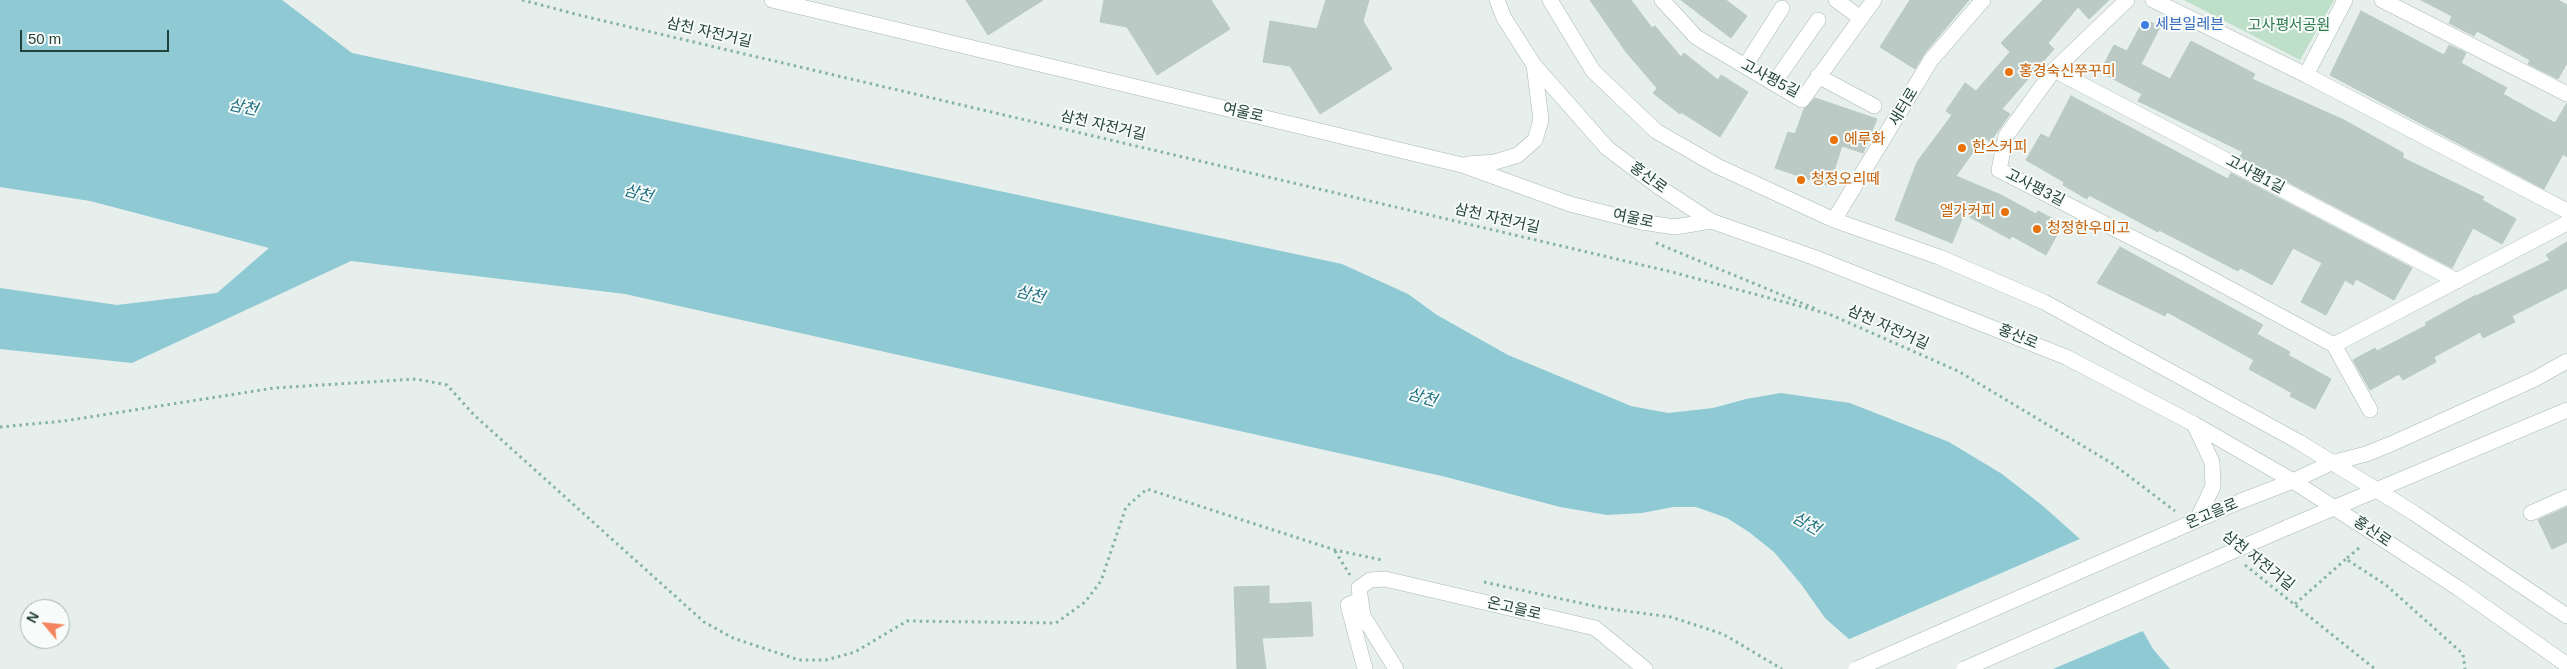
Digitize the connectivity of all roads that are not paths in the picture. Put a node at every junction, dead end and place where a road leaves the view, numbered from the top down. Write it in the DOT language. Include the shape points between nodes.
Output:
graph roads {
  1 [pos="772,0"];
  2 [pos="1497,0"];
  3 [pos="1550,0"];
  4 [pos="1662,0"];
  5 [pos="1836,0"];
  6 [pos="1874,0"];
  7 [pos="1983,0"];
  8 [pos="2127,0"];
  9 [pos="2154,0"];
  10 [pos="2345,0"];
  11 [pos="2382,0"];
  12 [pos="1782,8"];
  13 [pos="1860,17"];
  14 [pos="1818,20"];
  15 [pos="1534,65"];
  16 [pos="1745,66"];
  17 [pos="2054,70"];
  18 [pos="2306,75"];
  19 [pos="1818,76"];
  20 [pos="1774,83"];
  21 [pos="2567,94"];
  22 [pos="1874,106"];
  23 [pos="1462,165"];
  24 [pos="2567,211"];
  25 [pos="1834,220"];
  26 [pos="1711,221"];
  27 [pos="2567,223"];
  28 [pos="2457,281"];
  29 [pos="2334,345"];
  30 [pos="2567,361"];
  31 [pos="2370,410"];
  32 [pos="2567,410"];
  33 [pos="2194,424"];
  34 [pos="2331,463"];
  35 [pos="2293,481"];
  36 [pos="2373,490"];
  37 [pos="2567,497"];
  38 [pos="2336,508"];
  39 [pos="2531,514"];
  40 [pos="2197,520"];
  41 [pos="1363,590"];
  42 [pos="2567,616"];
  43 [pos="2567,665"];
  44 [pos="1366,669"];
  45 [pos="1396,669"];
  46 [pos="1645,669"];
  47 [pos="1856,669"];
  48 [pos="1964,669"];
  1 -- 23 [label="street, 여울로"];
  2 -- 15 [label="street, 홍산로" via="1504,18"];
  3 -- 25 [label="street" via="1593,71 1656,131 1717,166"];
  4 -- 16 [label="street, 고사평5길" via="1696,37"];
  5 -- 13 [label="street"];
  6 -- 13 [label="street, 고사평5길"];
  7 -- 25 [label="street, 새터로" via="1931,60"];
  8 -- 17 [label="street, 고사평3길"];
  9 -- 18 [label="street"];
  10 -- 18 [label="street"];
  11 -- 21 [label="street"];
  12 -- 16 [label="street"];
  13 -- 19 [label="street, 고사평5길"];
  14 -- 20 [label="street"];
  15 -- 23 [label="street" via="1541,120 1535,140 1518,155 1495,162"];
  15 -- 26 [label="street, 홍산로" via="1607,148"];
  16 -- 20 [label="street, 고사평5길"];
  17 -- 28 [label="street, 고사평1길"];
  17 -- 29 [label="street, 고사평3길" via="2006,136 1999,170"];
  18 -- 24 [label="street"];
  19 -- 20 [label="street, 고사평5길" via="1802,100"];
  19 -- 22 [label="street"];
  23 -- 26 [label="street, 여울로" via="1570,204 1641,222 1676,227"];
  25 -- 34 [label="street" via="1939,257 2044,302 2282,432"];
  26 -- 33 [label="street, 홍산로" via="1840,267 2066,357"];
  27 -- 28 [label="street"];
  28 -- 29 [label="street"];
  29 -- 31 [label="street"];
  30 -- 34 [label="street, 온고을로" via="2535,379 2391,444"];
  32 -- 36 [label="street"];
  33 -- 35 [label="street, 홍산로"];
  33 -- 40 [label="street" via="2212,462 2213,486"];
  34 -- 35 [label="street, 온고을로"];
  34 -- 36 [label="street"];
  35 -- 38 [label="street, 홍산로"];
  35 -- 40 [label="street, 온고을로, bridge"];
  36 -- 38 [label="street"];
  36 -- 42 [label="street" via="2475,553"];
  37 -- 39 [label="street"];
  38 -- 43 [label="street, 홍산로"];
  38 -- 48 [label="street, bridge"];
  40 -- 47 [label="street, 온고을로, bridge"];
  41 -- 44 [label="street" via="1348,604"];
  41 -- 45 [label="street" via="1363,616"];
  41 -- 46 [label="street, 온고을로" via="1385,579 1595,628"];
}
